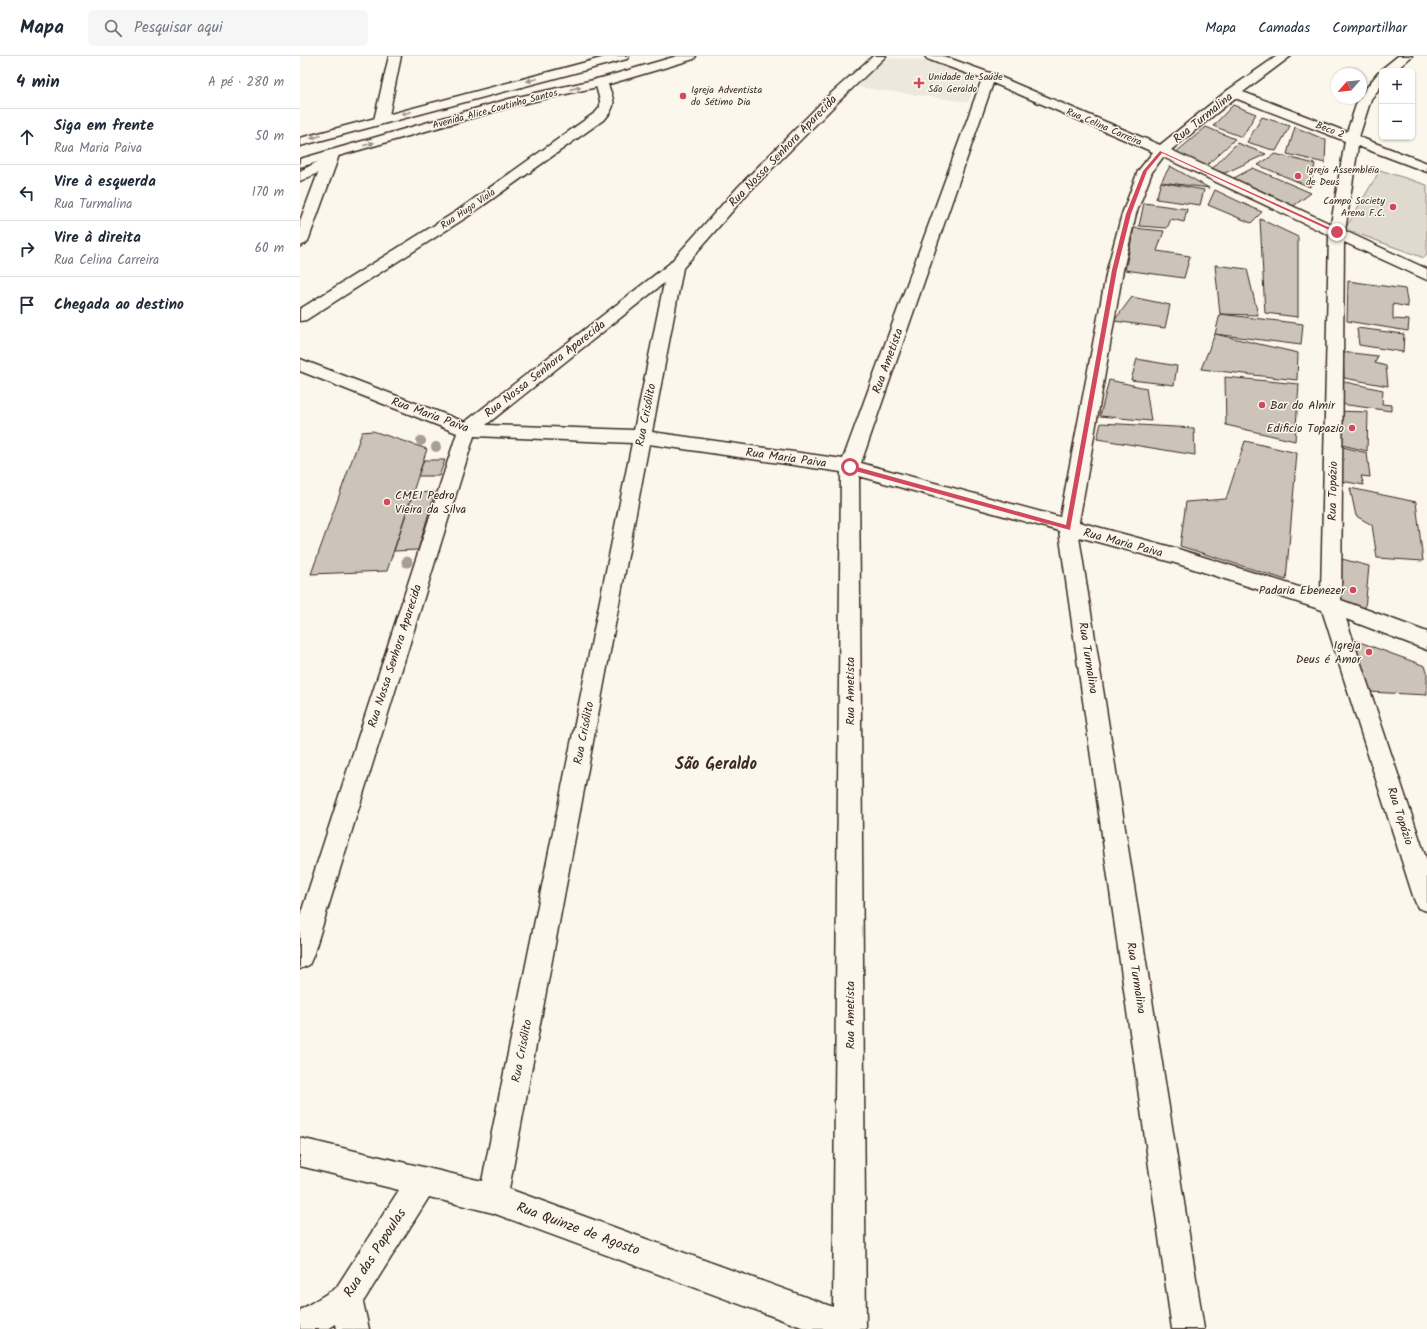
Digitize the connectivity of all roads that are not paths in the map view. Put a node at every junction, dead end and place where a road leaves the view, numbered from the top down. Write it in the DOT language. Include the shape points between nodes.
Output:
graph roads {
  1 [pos="395,56"];
  2 [pos="624,56"];
  3 [pos="690,56"];
  4 [pos="880,56"];
  5 [pos="931,56"];
  6 [pos="1284,56"];
  7 [pos="1406,56"];
  8 [pos="1391,68"];
  9 [pos="989,77"];
  10 [pos="1379,80"];
  11 [pos="601,82"];
  12 [pos="1233,93"];
  13 [pos="381,120"];
  14 [pos="1352,139"];
  15 [pos="300,142"];
  16 [pos="1161,151"];
  17 [pos="331,158"];
  18 [pos="300,163"];
  19 [pos="1427,168"];
  20 [pos="300,177"];
  21 [pos="1337,232"];
  22 [pos="300,240"];
  23 [pos="675,267"];
  24 [pos="1427,275"];
  25 [pos="300,316"];
  26 [pos="300,365"];
  27 [pos="467,430"];
  28 [pos="642,437"];
  29 [pos="850,467"];
  30 [pos="1068,528"];
  31 [pos="1331,605"];
  32 [pos="1427,641"];
  33 [pos="1427,899"];
  34 [pos="300,956"];
  35 [pos="300,1152"];
  36 [pos="422,1182"];
  37 [pos="493,1198"];
  38 [pos="347,1300"];
  39 [pos="300,1328"];
  40 [pos="353,1329"];
  41 [pos="850,1329"];
  42 [pos="1188,1329"];
  1 -- 13 [label="street"];
  2 -- 13 [label="street, Avenida Alice Coutinho Santos, one-way"];
  3 -- 11 [label="street, Avenida Alice Coutinho Santos"];
  4 -- 23 [label="street, Rua Nossa Senhora Aparecida" via="833,99 743,190"];
  5 -- 9 [label="street, Rua Celina Carreira"];
  6 -- 12 [label="street, Rua Turmalina"];
  7 -- 8 [label="street"];
  9 -- 16 [label="street, Rua Celina Carreira"];
  9 -- 29 [label="street, Rua Ametista"];
  10 -- 14 [label="street, Rua Topázio" via="1365,99"];
  17 -- 11 [label="street, Avenida Alice Coutinho Santos, one-way" via="514,102"];
  11 -- 25 [label="street, Rua Hugo Viola" via="607,108 601,115 462,214"];
  12 -- 14 [label="street, Beco 2"];
  12 -- 16 [label="street, Rua Turmalina"];
  13 -- 15 [label="street, Avenida Alice Coutinho Santos, one-way"];
  14 -- 19 [label="street, Beco 2"];
  14 -- 21 [label="street, Rua Topázio"];
  16 -- 21 [label="street, Rua Celina Carreira"];
  16 -- 30 [label="street, Rua Turmalina" via="1145,171 1128,214 1115,270"];
  17 -- 18 [label="street, Avenida Alice Coutinho Santos"];
  17 -- 20 [label="street"];
  17 -- 22 [label="street"];
  21 -- 24 [label="street, Rua Celina Carreira"];
  21 -- 31 [label="street, Rua Topázio"];
  23 -- 27 [label="street, Rua Nossa Senhora Aparecida"];
  23 -- 28 [label="street, Rua Crisólito"];
  26 -- 27 [label="street, Rua Maria Paiva"];
  27 -- 28 [label="street, Rua Maria Paiva"];
  27 -- 34 [label="street, Rua Nossa Senhora Aparecida"];
  28 -- 29 [label="street, Rua Maria Paiva"];
  28 -- 37 [label="street, Rua Crisólito"];
  29 -- 30 [label="street, Rua Maria Paiva"];
  29 -- 41 [label="street, Rua Ametista"];
  30 -- 31 [label="street, Rua Maria Paiva" via="1175,556"];
  30 -- 42 [label="street, Rua Turmalina"];
  31 -- 32 [label="street, Rua Maria Paiva"];
  31 -- 33 [label="street, Rua Topázio"];
  35 -- 36 [label="street, Rua Quinze de Agosto"];
  36 -- 37 [label="street, Rua Quinze de Agosto"];
  36 -- 38 [label="street, Rua das Papoulas"];
  37 -- 41 [label="street, Rua Quinze de Agosto"];
  38 -- 39 [label="street, Rua das Papoulas"];
  38 -- 40 [label="street"];
}
